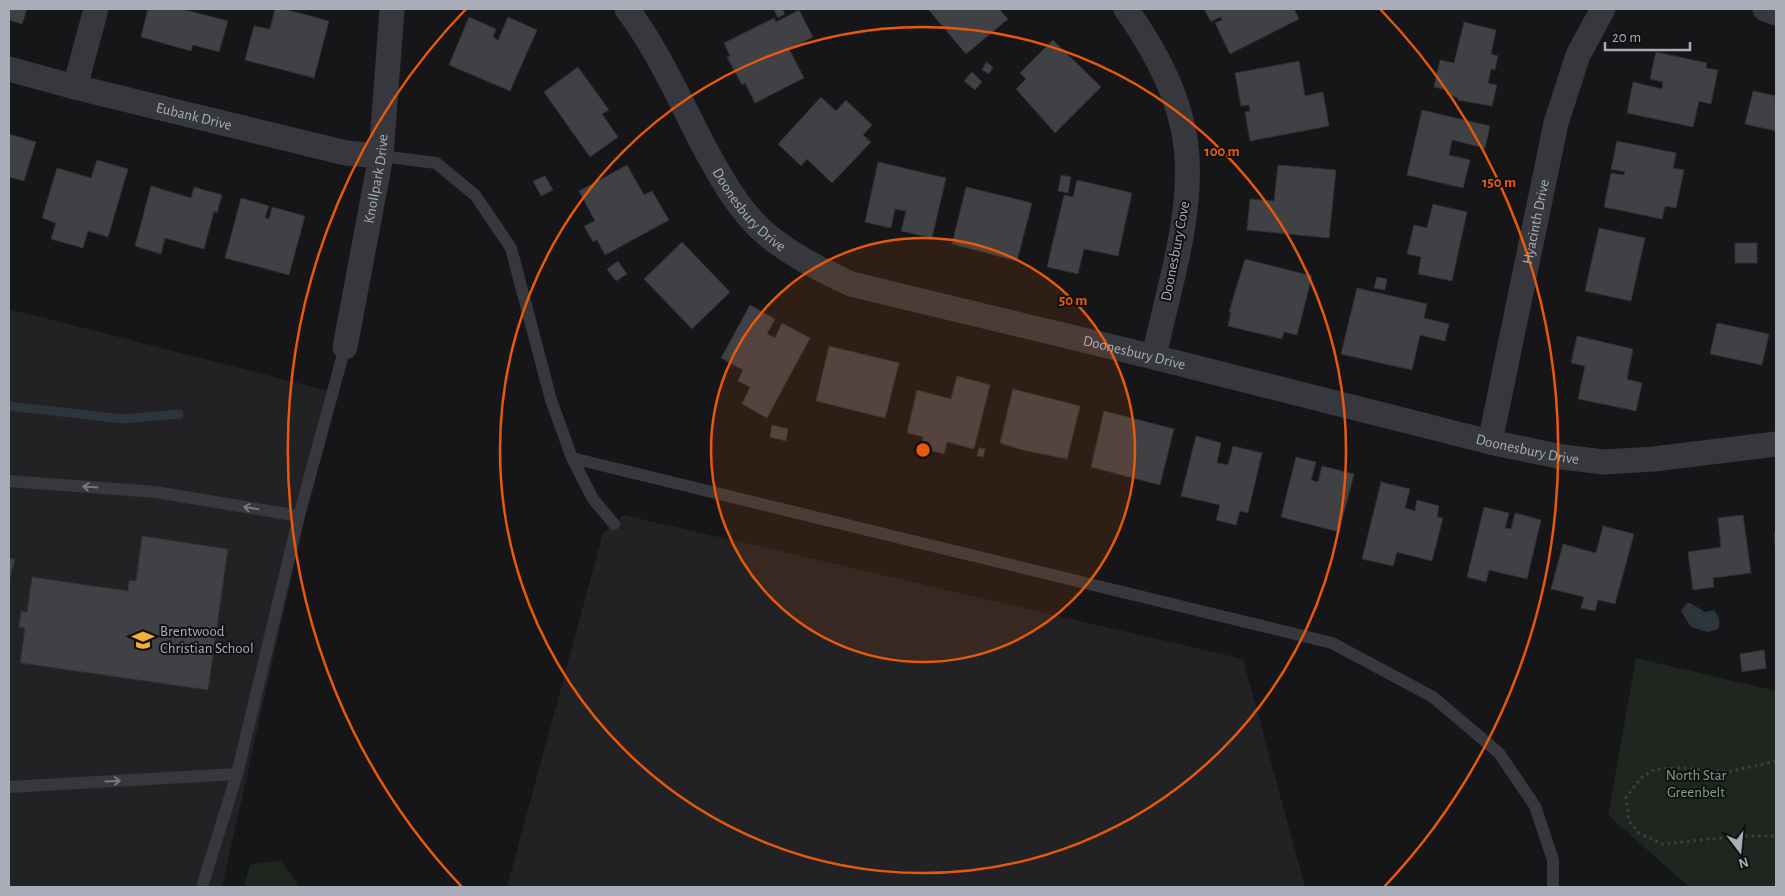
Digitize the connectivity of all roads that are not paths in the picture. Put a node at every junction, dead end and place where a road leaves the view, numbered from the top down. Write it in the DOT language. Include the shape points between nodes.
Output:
graph roads {
  1 [pos="96,9"];
  2 [pos="392,9"];
  3 [pos="627,9"];
  4 [pos="1126,9"];
  5 [pos="1603,9"];
  6 [pos="1765,9"];
  7 [pos="1776,13"];
  8 [pos="9,69"];
  9 [pos="75,87"];
  10 [pos="381,156"];
  11 [pos="345,347"];
  12 [pos="1154,357"];
  13 [pos="1490,442"];
  14 [pos="1776,444"];
  15 [pos="572,458"];
  16 [pos="9,481"];
  17 [pos="299,516"];
  18 [pos="614,524"];
  19 [pos="237,774"];
  20 [pos="9,787"];
  21 [pos="202,887"];
  22 [pos="1553,887"];
  1 -- 9 [label="street"];
  2 -- 10 [label="street, Knollpark Drive"];
  3 -- 12 [label="street, Doonesbury Drive" via="646,35 722,180 745,212 790,251 819,270 851,284"];
  4 -- 12 [label="street, Doonesbury Cove" via="1150,42 1169,84 1183,129 1187,158 1183,221"];
  5 -- 13 [label="street, Hyacinth Drive" via="1578,55 1556,123"];
  6 -- 7 [label="street"];
  8 -- 9 [label="street, Eubank Drive"];
  9 -- 10 [label="street, Eubank Drive" via="346,153"];
  10 -- 11 [label="street, Knollpark Drive"];
  10 -- 15 [label="lane" via="436,163 475,195 511,248 551,400"];
  11 -- 17 [label="lane"];
  12 -- 13 [label="street, Doonesbury Drive"];
  13 -- 14 [label="street, Doonesbury Drive" via="1604,462"];
  15 -- 18 [label="lane" via="593,499"];
  15 -- 22 [label="lane" via="1332,643 1433,696 1498,754 1535,806 1553,860"];
  17 -- 16 [label="lane, one-way" via="155,492"];
  17 -- 19 [label="lane"];
  20 -- 19 [label="lane, one-way"];
  19 -- 21 [label="lane"];
}
